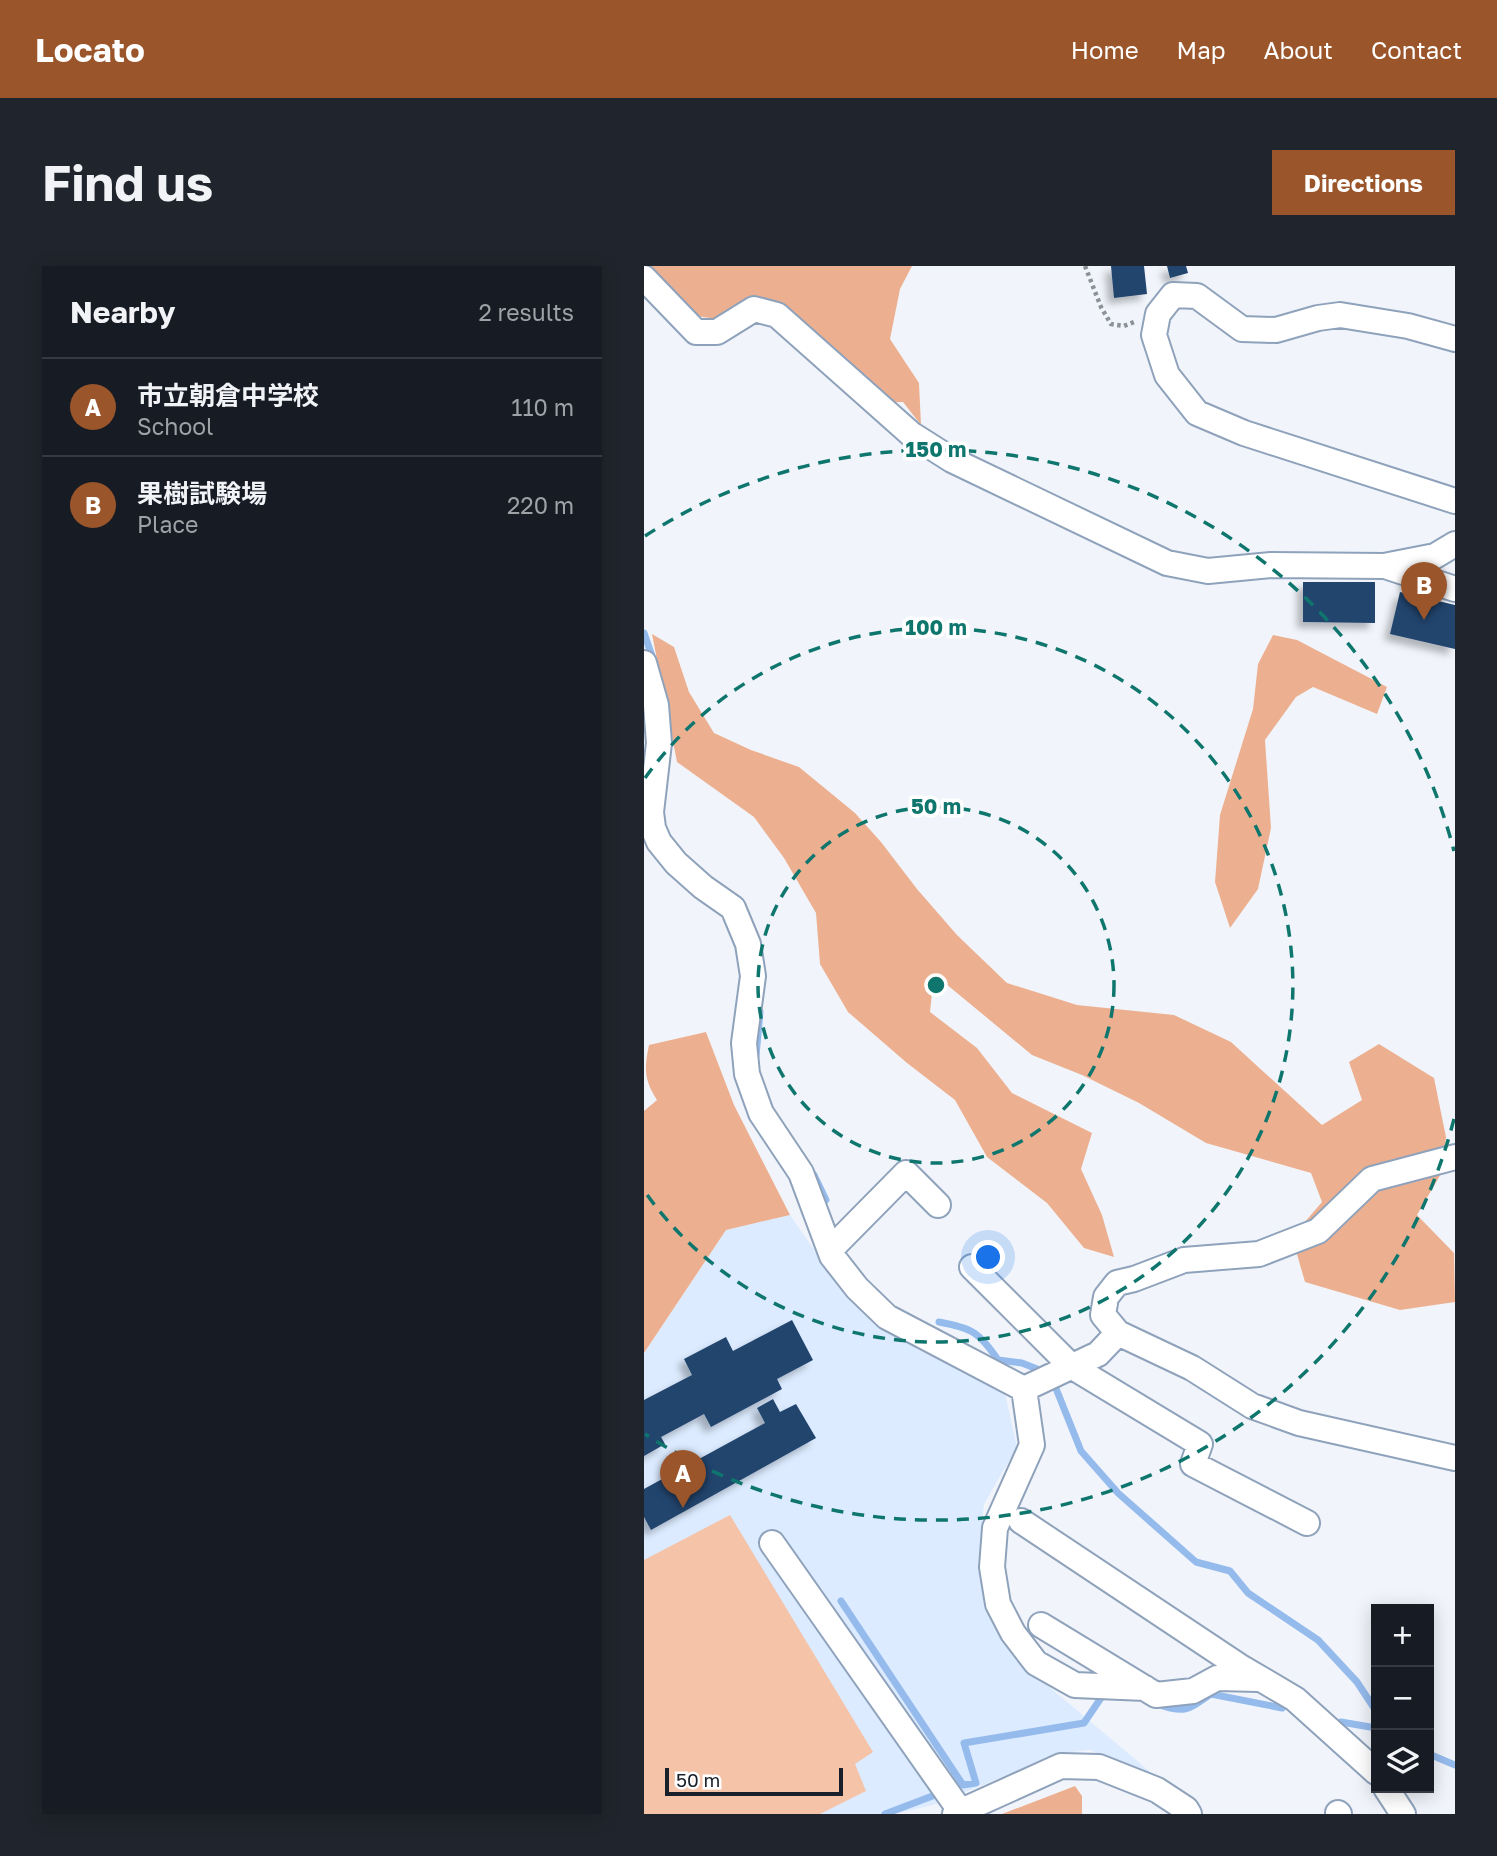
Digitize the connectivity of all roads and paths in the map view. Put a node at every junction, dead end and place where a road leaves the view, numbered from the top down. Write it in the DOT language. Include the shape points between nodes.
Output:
graph roads {
  1 [pos="1085,266"];
  2 [pos="644,278"];
  3 [pos="1158,314"];
  4 [pos="1455,339"];
  5 [pos="1455,500"];
  6 [pos="1455,544"];
  7 [pos="1384,566"];
  8 [pos="1455,589"];
  9 [pos="644,663"];
  10 [pos="1455,1157"];
  11 [pos="939,1205"];
  12 [pos="831,1250"];
  13 [pos="972,1267"];
  14 [pos="1118,1333"];
  15 [pos="1071,1366"];
  16 [pos="1024,1389"];
  17 [pos="1455,1458"];
  18 [pos="1021,1521"];
  19 [pos="1307,1523"];
  20 [pos="772,1543"];
  21 [pos="1041,1625"];
  22 [pos="1261,1679"];
  23 [pos="1145,1688"];
  24 [pos="1371,1767"];
  25 [pos="1389,1793"];
  26 [pos="958,1813"];
  27 [pos="1189,1814"];
  28 [pos="1403,1814"];
  1 -- 3 [label="path" via="1111,324 1124,326"];
  2 -- 7 [label="street" via="696,332 716,332 754,309 778,315 911,434 952,460 1167,563 1208,571 1271,565"];
  3 -- 4 [label="street" via="1173,295 1198,296 1242,329 1276,330 1340,314"];
  3 -- 5 [label="street" via="1154,335 1167,375 1198,413 1257,438"];
  6 -- 7 [label="street" via="1435,556"];
  7 -- 8 [label="street"];
  9 -- 12 [label="street" via="656,705 659,743 653,828 676,863 733,908 748,944 753,976 744,1043 747,1074 761,1113 801,1172"];
  10 -- 14 [label="street" via="1372,1179 1318,1231 1259,1254 1184,1260 1117,1283 1106,1297 1103,1315"];
  11 -- 12 [label="street" via="906,1173"];
  12 -- 16 [label="street" via="857,1288 887,1317"];
  13 -- 15 [label="street"];
  14 -- 15 [label="street" via="1098,1354"];
  14 -- 17 [label="street" via="1192,1368 1252,1406 1288,1419"];
  15 -- 16 [label="street"];
  15 -- 19 [label="street" via="1200,1444 1193,1464"];
  16 -- 23 [label="street" via="1032,1446 995,1528 992,1567 998,1604 1037,1663 1074,1685"];
  18 -- 22 [label="street"];
  20 -- 26 [label="street"];
  21 -- 23 [label="street"];
  22 -- 23 [label="street" via="1217,1678 1193,1691 1156,1695"];
  22 -- 24 [label="street" via="1295,1699"];
  25 -- 28 [label="street"];
  26 -- 27 [label="street" via="1061,1766 1099,1767 1157,1790"];
}
